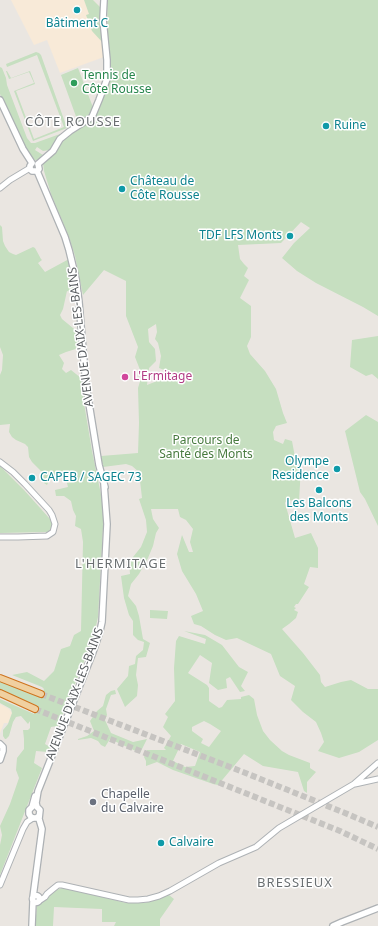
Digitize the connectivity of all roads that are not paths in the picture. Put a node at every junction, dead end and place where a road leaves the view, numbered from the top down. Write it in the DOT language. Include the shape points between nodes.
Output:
graph roads {
  1 [pos="104,0"];
  2 [pos="0,100"];
  3 [pos="33,165"];
  4 [pos="0,188"];
  5 [pos="0,462"];
  6 [pos="0,537"];
  7 [pos="0,678"];
  8 [pos="0,693"];
  9 [pos="41,694"];
  10 [pos="35,709"];
  11 [pos="1,744"];
  12 [pos="0,760"];
  13 [pos="378,763"];
  14 [pos="378,779"];
  15 [pos="354,784"];
  16 [pos="34,807"];
  17 [pos="35,817"];
  18 [pos="0,885"];
  19 [pos="36,899"];
  20 [pos="378,908"];
  21 [pos="32,926"];
  22 [pos="334,926"];
  1 -- 3 [label="main road" via="107,80 92,117 60,139 53,151"];
  2 -- 3 [label="main road"];
  3 -- 4 [label="street"];
  3 -- 16 [label="main road, AVENUE D'AIX-LES-BAINS" via="32,171 37,171 62,229 73,267 79,302 86,385 104,484 107,524 100,631"];
  5 -- 6 [label="street" via="51,512 55,524 51,534 45,536"];
  7 -- 9 [label="highway"];
  8 -- 10 [label="highway"];
  11 -- 12 [label="main road" via="3,751"];
  13 -- 15 [label="street"];
  14 -- 15 [label="street"];
  15 -- 19 [label="street" via="279,828 256,847 219,862 159,896 129,900 62,885 45,897"];
  16 -- 17 [label="main road" via="40,812"];
  16 -- 17 [label="main road" via="29,810 29,814"];
  17 -- 18 [label="street" via="26,822 22,829"];
  17 -- 19 [label="main road" via="42,829 35,886"];
  19 -- 21 [label="main road"];
  20 -- 22 [label="main road"];
}
